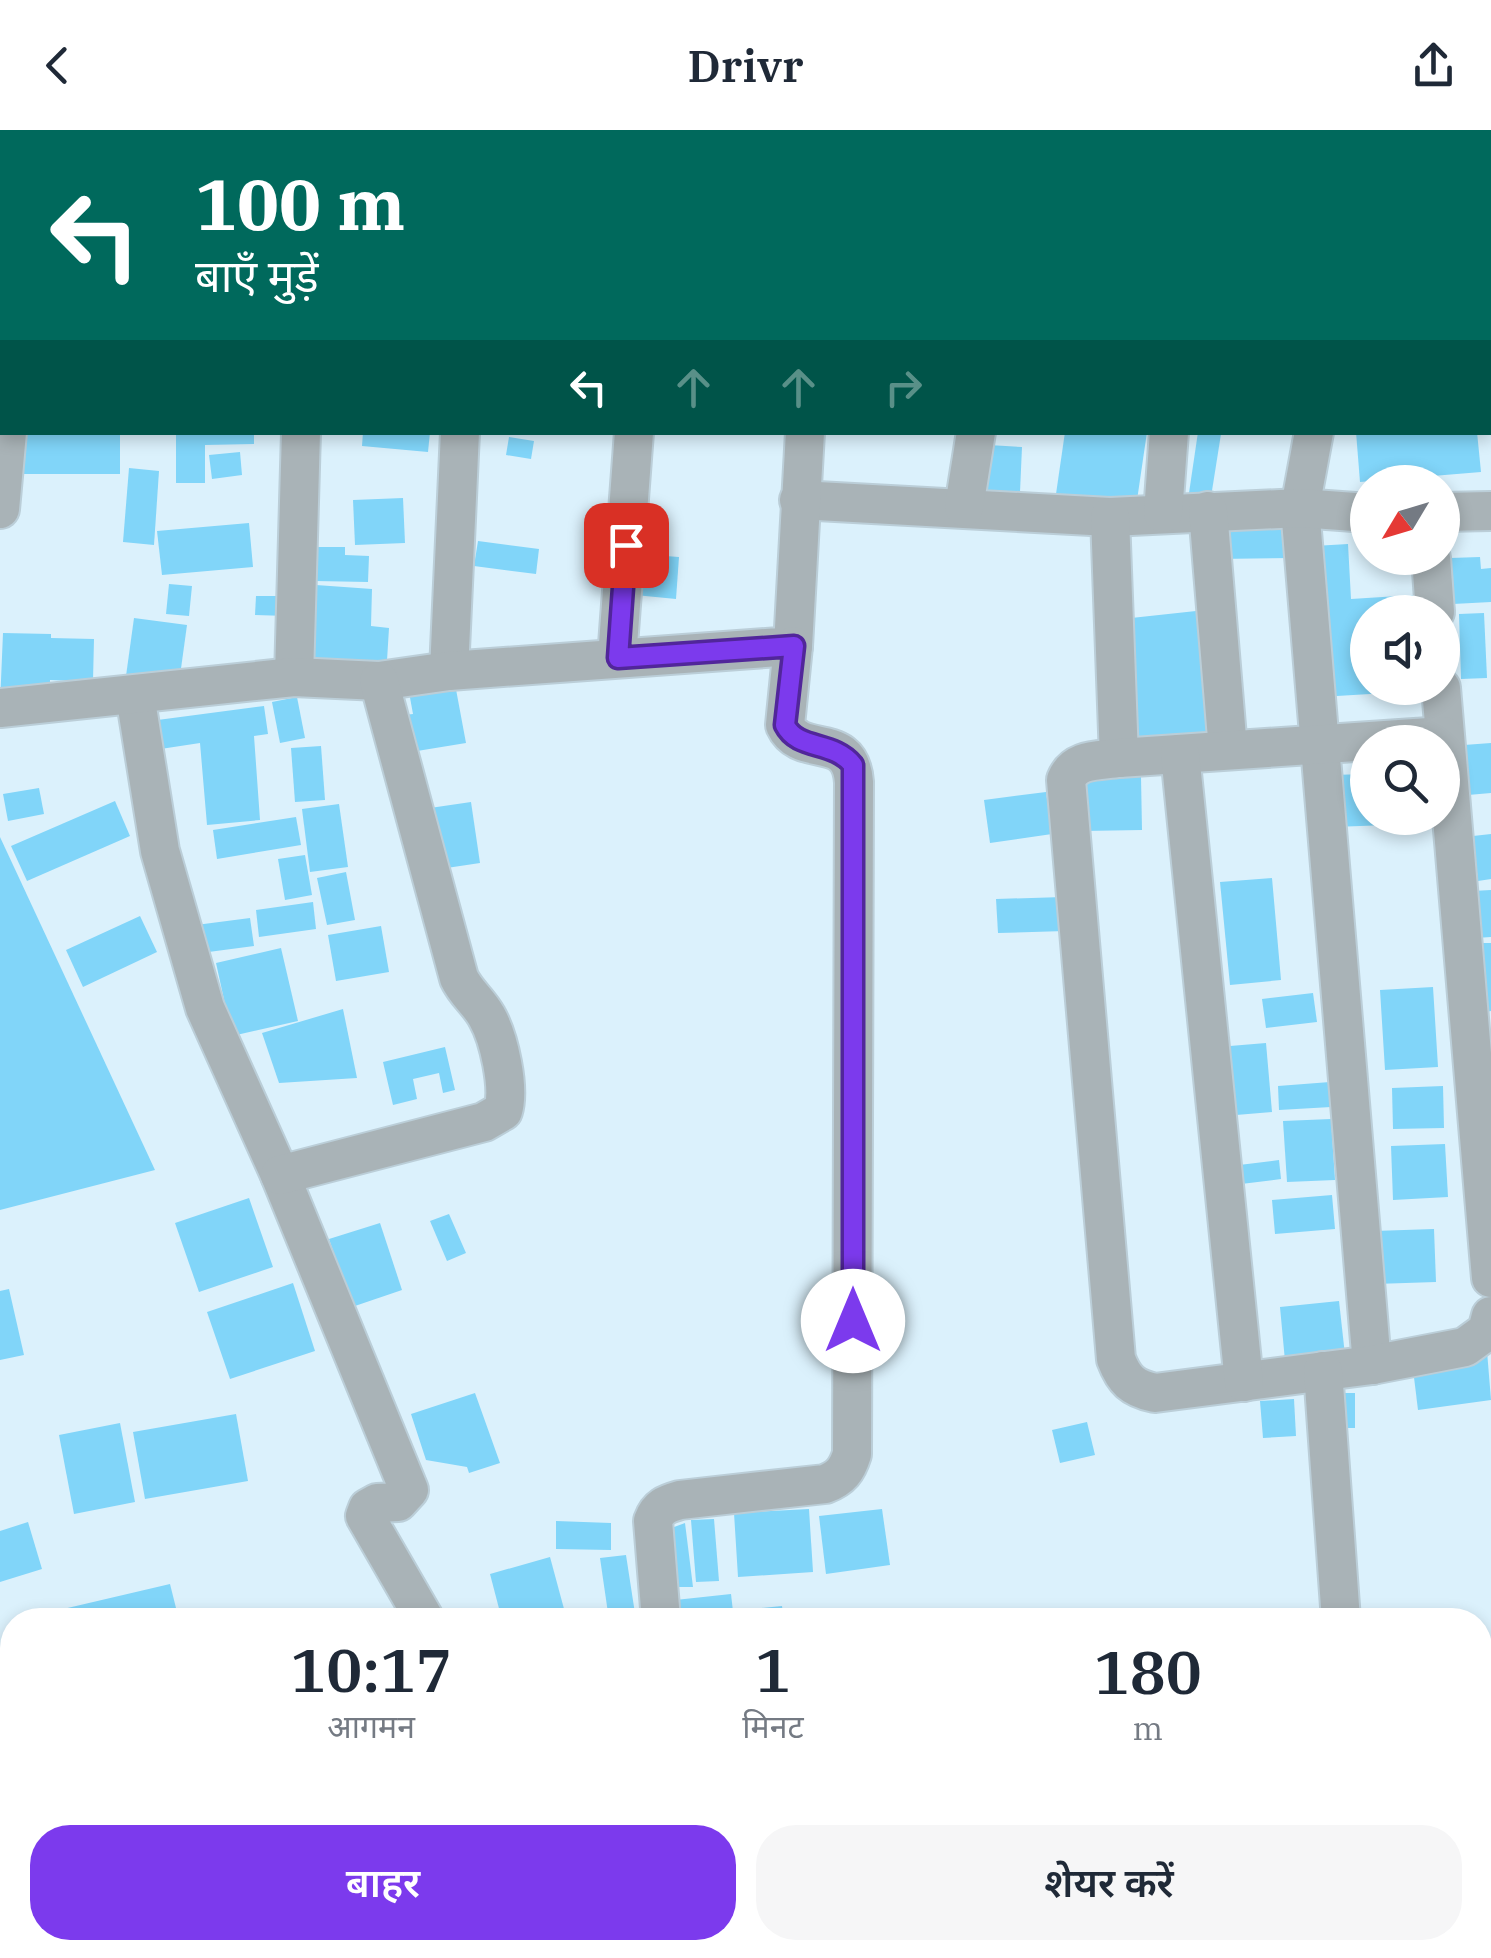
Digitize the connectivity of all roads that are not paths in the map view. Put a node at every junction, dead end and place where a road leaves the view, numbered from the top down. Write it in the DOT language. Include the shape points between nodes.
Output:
graph roads {
  1 [pos="7,435"];
  2 [pos="301,435"];
  3 [pos="460,435"];
  4 [pos="634,435"];
  5 [pos="805,435"];
  6 [pos="976,435"];
  7 [pos="1169,435"];
  8 [pos="1313,435"];
  9 [pos="799,500"];
  10 [pos="964,507"];
  11 [pos="0,508"];
  12 [pos="1300,508"];
  13 [pos="1208,512"];
  14 [pos="1350,512"];
  15 [pos="1460,512"];
  16 [pos="1491,512"];
  17 [pos="1163,513"];
  18 [pos="1110,517"];
  19 [pos="794,646"];
  20 [pos="618,658"];
  21 [pos="448,670"];
  22 [pos="294,677"];
  23 [pos="379,681"];
  24 [pos="135,695"];
  25 [pos="0,708"];
  26 [pos="1350,742"];
  27 [pos="1318,744"];
  28 [pos="1228,750"];
  29 [pos="1180,754"];
  30 [pos="1119,758"];
  31 [pos="1453,835"];
  32 [pos="280,1176"];
  33 [pos="1491,1278"];
  34 [pos="1491,1316"];
  35 [pos="1372,1365"];
  36 [pos="1323,1372"];
  37 [pos="1244,1382"];
  38 [pos="418,1608"];
  39 [pos="660,1608"];
  40 [pos="1341,1608"];
  1 -- 11 [label="street"];
  2 -- 22 [label="street"];
  3 -- 21 [label="street"];
  4 -- 20 [label="street"];
  5 -- 9 [label="street"];
  6 -- 10 [label="street"];
  7 -- 17 [label="street"];
  8 -- 12 [label="street"];
  9 -- 10 [label="street"];
  9 -- 19 [label="street"];
  10 -- 18 [label="street"];
  12 -- 13 [label="street"];
  12 -- 14 [label="street"];
  12 -- 27 [label="street"];
  13 -- 17 [label="street"];
  13 -- 28 [label="street"];
  15 -- 16 [label="street"];
  17 -- 18 [label="street"];
  18 -- 30 [label="street"];
  19 -- 20 [label="street"];
  19 -- 39 [label="street" via="785,725 798,740 831,748 853,765 852,1454 848,1468 825,1484 680,1500 657,1511"];
  20 -- 21 [label="street"];
  21 -- 23 [label="street"];
  22 -- 23 [label="street"];
  22 -- 24 [label="street"];
  23 -- 32 [label="street" via="459,978 489,1019 506,1099 503,1111 484,1122"];
  24 -- 25 [label="street"];
  24 -- 32 [label="street" via="160,851 205,1008"];
  26 -- 27 [label="street"];
  27 -- 28 [label="street"];
  27 -- 35 [label="street"];
  28 -- 29 [label="street"];
  29 -- 30 [label="street"];
  29 -- 37 [label="street"];
  30 -- 37 [label="street" via="1074,766 1066,780 1116,1359 1124,1379 1154,1393"];
  31 -- 33 [label="street"];
  32 -- 38 [label="street" via="409,1490 398,1502 377,1502 365,1516"];
  34 -- 35 [label="street" via="1487,1331 1465,1347"];
  35 -- 36 [label="street"];
  36 -- 37 [label="street"];
  36 -- 40 [label="street"];
}
